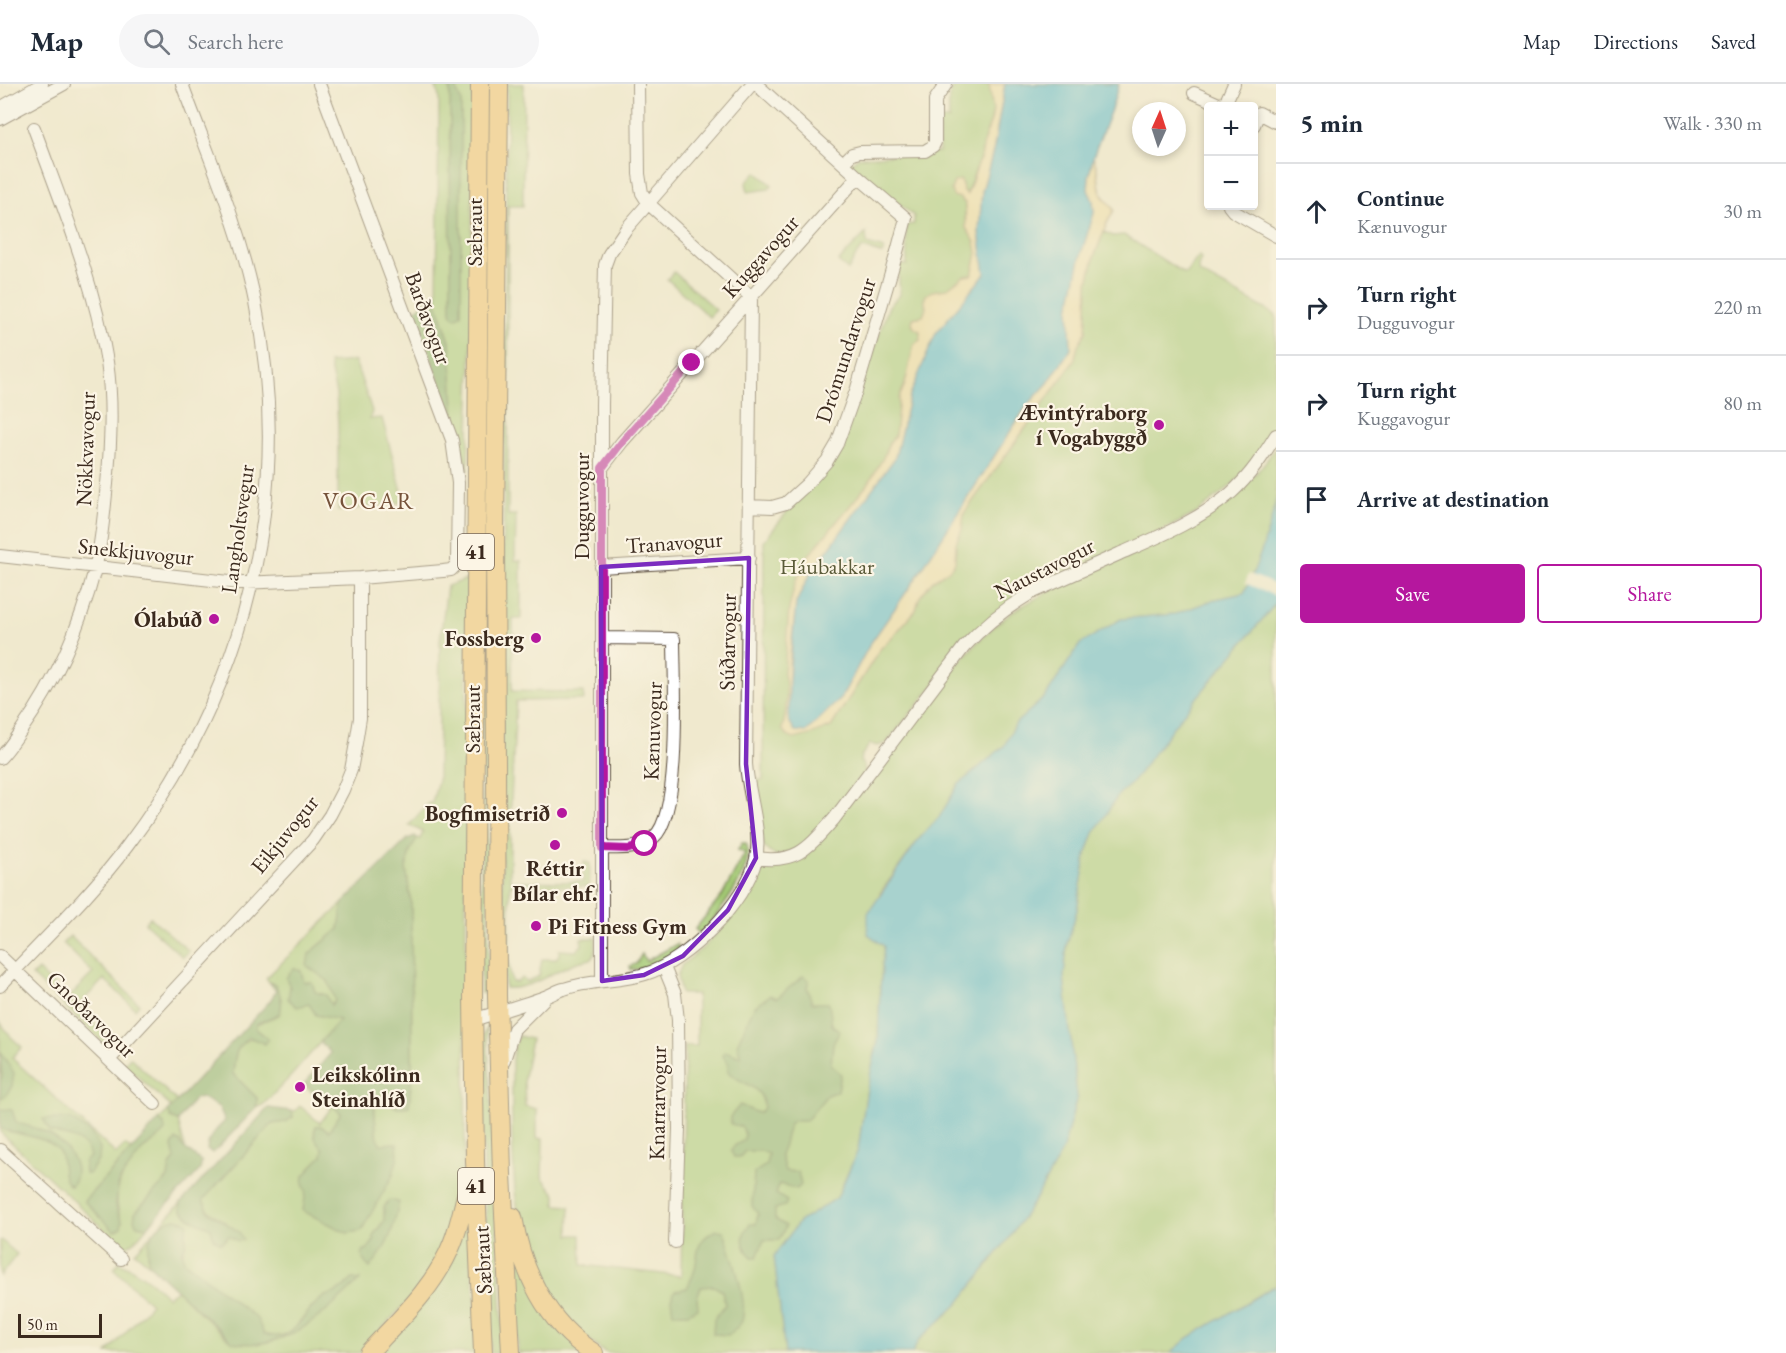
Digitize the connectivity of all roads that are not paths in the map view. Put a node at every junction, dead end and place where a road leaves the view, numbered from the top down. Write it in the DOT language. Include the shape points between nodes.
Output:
graph roads {
  1 [pos="42,84"];
  2 [pos="64,84"];
  3 [pos="182,84"];
  4 [pos="319,84"];
  5 [pos="480,84"];
  6 [pos="499,84"];
  7 [pos="638,84"];
  8 [pos="754,84"];
  9 [pos="946,84"];
  10 [pos="1234,84"];
  11 [pos="1194,93"];
  12 [pos="1214,102"];
  13 [pos="1225,102"];
  14 [pos="0,108"];
  15 [pos="1258,113"];
  16 [pos="0,119"];
  17 [pos="1276,122"];
  18 [pos="34,128"];
  19 [pos="843,163"];
  20 [pos="858,177"];
  21 [pos="650,204"];
  22 [pos="1232,210"];
  23 [pos="1276,236"];
  24 [pos="752,297"];
  25 [pos="1276,435"];
  26 [pos="602,468"];
  27 [pos="749,506"];
  28 [pos="0,556"];
  29 [pos="748,558"];
  30 [pos="601,567"];
  31 [pos="96,568"];
  32 [pos="448,571"];
  33 [pos="360,578"];
  34 [pos="253,583"];
  35 [pos="602,639"];
  36 [pos="0,758"];
  37 [pos="602,848"];
  38 [pos="756,858"];
  39 [pos="0,956"];
  40 [pos="664,967"];
  41 [pos="15,970"];
  42 [pos="602,981"];
  43 [pos="0,986"];
  44 [pos="547,996"];
  45 [pos="498,1012"];
  46 [pos="473,1020"];
  47 [pos="109,1060"];
  48 [pos="500,1075"];
  49 [pos="155,1104"];
  50 [pos="0,1150"];
  51 [pos="475,1161"];
  52 [pos="502,1174"];
  53 [pos="675,1242"];
  54 [pos="121,1259"];
  55 [pos="368,1353"];
  56 [pos="483,1353"];
  57 [pos="511,1353"];
  58 [pos="594,1353"];
  1 -- 14 [label="street"];
  2 -- 16 [label="street"];
  3 -- 34 [label="street, Langholtsvegur" via="247,266 265,361 267,477"];
  4 -- 32 [label="street, Barðavogur" via="452,440 458,483 458,560"];
  5 -- 46 [label="highway, Sæbraut / 41"];
  6 -- 45 [label="highway, Sæbraut / 41" via="495,519"];
  7 -- 21 [label="street" via="639,174 642,193"];
  8 -- 19 [label="street"];
  8 -- 21 [label="street, Dugguvogur"];
  9 -- 19 [label="street" via="935,100 933,146 925,151 860,152"];
  10 -- 13 [label="street"];
  11 -- 12 [label="street"];
  15 -- 17 [label="street"];
  18 -- 31 [label="street, Nökkvavogur" via="84,267 107,364 111,412 109,467"];
  19 -- 20 [label="street"];
  20 -- 24 [label="street, Kuggavogur"];
  20 -- 27 [label="street, Drómundarvogur" via="906,218 857,388 837,444 807,484 786,503"];
  21 -- 24 [label="street"];
  21 -- 26 [label="street, Dugguvogur" via="626,229 605,265"];
  22 -- 23 [label="street"];
  24 -- 26 [label="street, Kuggavogur"];
  24 -- 27 [label="street, Súðarvogur"];
  25 -- 38 [label="street, Naustavogur" via="1245,479 1197,517 1031,593 993,618 964,646 817,838 802,851 782,860"];
  26 -- 30 [label="street, Dugguvogur"];
  27 -- 29 [label="street, Súðarvogur"];
  28 -- 31 [label="street, Snekkjuvogur"];
  29 -- 30 [label="street, Tranavogur"];
  29 -- 38 [label="street, Súðarvogur" via="746,764"];
  30 -- 35 [label="street, Dugguvogur"];
  31 -- 34 [label="street, Snekkjuvogur"];
  31 -- 36 [label="street, Nökkvavogur" via="56,674"];
  32 -- 33 [label="street, Snekkjuvogur"];
  33 -- 34 [label="street, Snekkjuvogur"];
  33 -- 47 [label="street, Eikjuvogur" via="360,718 351,770 330,815 313,840"];
  34 -- 41 [label="street, Langholtsvegur" via="218,688 181,766 120,856"];
  35 -- 37 [label="street, Dugguvogur"];
  35 -- 37 [label="street, Kænuvogur" via="674,639 675,767 668,808 657,836 629,849"];
  37 -- 42 [label="street, Dugguvogur"];
  38 -- 40 [label="street, Súðarvogur" via="742,889 713,930"];
  39 -- 41 [label="street, Gnoðarvogur"];
  40 -- 42 [label="street, Súðarvogur" via="644,975"];
  40 -- 53 [label="street, Knarrarvogur" via="675,994 678,1020"];
  41 -- 43 [label="street, Langholtsvegur"];
  41 -- 47 [label="street, Gnoðarvogur"];
  42 -- 44 [label="street, Súðarvogur"];
  44 -- 45 [label="street, Súðarvogur"];
  44 -- 48 [label="street, Súðarvogur" via="514,1029"];
  45 -- 46 [label="street, Súðarvogur"];
  45 -- 48 [label="highway, Sæbraut / 41"];
  46 -- 51 [label="highway, Sæbraut / 41"];
  47 -- 49 [label="street, Gnoðarvogur"];
  48 -- 52 [label="highway, Sæbraut / 41"];
  50 -- 54 [label="street"];
  51 -- 55 [label="highway" via="457,1232 445,1260 419,1297"];
  51 -- 56 [label="highway, Sæbraut / 41"];
  52 -- 57 [label="highway, Sæbraut / 41"];
  52 -- 58 [label="highway" via="520,1250 536,1290 557,1321"];
}
